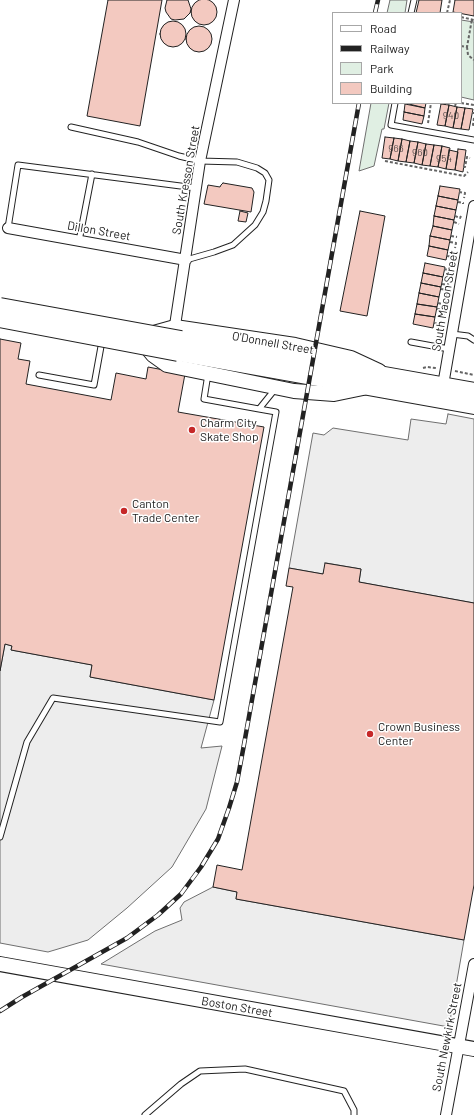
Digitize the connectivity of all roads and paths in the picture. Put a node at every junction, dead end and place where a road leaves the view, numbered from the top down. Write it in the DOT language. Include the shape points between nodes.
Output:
graph roads {
  1 [pos="234,0"];
  2 [pos="414,0"];
  3 [pos="450,0"];
  4 [pos="412,12"];
  5 [pos="447,12"];
  6 [pos="462,17"];
  7 [pos="473,20"];
  8 [pos="462,46"];
  9 [pos="467,47"];
  10 [pos="474,60"];
  11 [pos="462,103"];
  12 [pos="395,104"];
  13 [pos="431,104"];
  14 [pos="461,104"];
  15 [pos="426,105"];
  16 [pos="474,105"];
  17 [pos="460,107"];
  18 [pos="425,110"];
  19 [pos="430,110"];
  20 [pos="424,118"];
  21 [pos="428,118"];
  22 [pos="474,118"];
  23 [pos="474,125"];
  24 [pos="427,126"];
  25 [pos="71,127"];
  26 [pos="474,140"];
  27 [pos="470,158"];
  28 [pos="200,161"];
  29 [pos="387,161"];
  30 [pos="412,163"];
  31 [pos="417,164"];
  32 [pos="411,166"];
  33 [pos="428,166"];
  34 [pos="433,166"];
  35 [pos="416,167"];
  36 [pos="463,167"];
  37 [pos="444,168"];
  38 [pos="428,169"];
  39 [pos="449,169"];
  40 [pos="432,170"];
  41 [pos="444,172"];
  42 [pos="468,172"];
  43 [pos="448,173"];
  44 [pos="92,174"];
  45 [pos="196,188"];
  46 [pos="460,192"];
  47 [pos="464,198"];
  48 [pos="458,202"];
  49 [pos="462,208"];
  50 [pos="474,209"];
  51 [pos="461,213"];
  52 [pos="455,216"];
  53 [pos="454,222"];
  54 [pos="8,228"];
  55 [pos="459,228"];
  56 [pos="458,234"];
  57 [pos="451,236"];
  58 [pos="79,241"];
  59 [pos="450,242"];
  60 [pos="455,248"];
  61 [pos="470,251"];
  62 [pos="454,254"];
  63 [pos="447,256"];
  64 [pos="186,260"];
  65 [pos="444,269"];
  66 [pos="450,275"];
  67 [pos="449,281"];
  68 [pos="442,284"];
  69 [pos="441,289"];
  70 [pos="446,296"];
  71 [pos="446,301"];
  72 [pos="438,304"];
  73 [pos="0,306"];
  74 [pos="437,309"];
  75 [pos="0,310"];
  76 [pos="443,316"];
  77 [pos="0,320"];
  78 [pos="442,321"];
  79 [pos="434,323"];
  80 [pos="104,331"];
  81 [pos="452,334"];
  82 [pos="130,336"];
  83 [pos="178,339"];
  84 [pos="474,340"];
  85 [pos="411,342"];
  86 [pos="449,349"];
  87 [pos="167,365"];
  88 [pos="208,374"];
  89 [pos="39,375"];
  90 [pos="277,387"];
  91 [pos="368,387"];
  92 [pos="474,391"];
  93 [pos="442,393"];
  94 [pos="474,406"];
  95 [pos="260,408"];
  96 [pos="0,837"];
  97 [pos="0,964"];
  98 [pos="474,964"];
  99 [pos="459,1046"];
  100 [pos="474,1049"];
  101 [pos="145,1115"];
  102 [pos="354,1115"];
  103 [pos="446,1115"];
  1 -- 28 [label="street, South Kresson Street"];
  2 -- 4 [label="lane"];
  3 -- 5 [label="path"];
  6 -- 7 [label="path"];
  7 -- 9 [label="path"];
  8 -- 9 [label="path"];
  9 -- 10 [label="path" via="468,55"];
  11 -- 16 [label="path"];
  12 -- 26 [label="lane" via="391,125"];
  13 -- 15 [label="path"];
  13 -- 19 [label="path"];
  14 -- 17 [label="path"];
  18 -- 19 [label="path"];
  19 -- 21 [label="path"];
  20 -- 21 [label="path"];
  21 -- 24 [label="path"];
  22 -- 23 [label="path"];
  25 -- 28 [label="lane" via="138,142"];
  27 -- 36 [label="path" via="467,157"];
  28 -- 45 [label="street, South Kresson Street"];
  28 -- 64 [label="lane" via="237,162 257,168 265,173 269,180 263,212 255,225 233,245"];
  29 -- 32 [label="path"];
  30 -- 32 [label="path"];
  31 -- 35 [label="path"];
  32 -- 35 [label="path"];
  33 -- 38 [label="path"];
  34 -- 40 [label="path"];
  35 -- 38 [label="path"];
  37 -- 41 [label="path"];
  38 -- 40 [label="path"];
  39 -- 43 [label="path"];
  40 -- 41 [label="path"];
  41 -- 43 [label="path"];
  42 -- 43 [label="path" via="464,176"];
  44 -- 45 [label="lane"];
  44 -- 54 [label="lane" via="18,165"];
  44 -- 58 [label="lane"];
  45 -- 64 [label="street, South Kresson Street"];
  46 -- 47 [label="path" via="465,193"];
  48 -- 49 [label="path" via="463,203"];
  50 -- 61 [label="street, South Macon Street"];
  51 -- 52 [label="path" via="460,218"];
  53 -- 55 [label="path" via="459,223"];
  54 -- 58 [label="street, Dillon Street"];
  56 -- 57 [label="path" via="457,238"];
  58 -- 64 [label="street, Dillon Street"];
  59 -- 60 [label="path" via="456,243"];
  61 -- 81 [label="street, South Macon Street"];
  62 -- 63 [label="path" via="453,257"];
  64 -- 83 [label="street, South Kresson Street" via="182,279"];
  65 -- 66 [label="path" via="451,271"];
  67 -- 68 [label="path" via="448,285"];
  69 -- 70 [label="path" via="447,290"];
  71 -- 72 [label="path" via="445,305"];
  73 -- 83 [label="main road, O'Donnell Street, bridge"];
  74 -- 76 [label="path" via="444,310"];
  75 -- 80 [label="main road, O'Donnell Street"];
  77 -- 83 [label="main road, O'Donnell Street, bridge"];
  78 -- 79 [label="path" via="441,325"];
  80 -- 82 [label="main road, O'Donnell Street"];
  80 -- 89 [label="lane" via="94,385"];
  81 -- 84 [label="lane" via="468,336"];
  81 -- 86 [label="street, South Macon Street"];
  82 -- 83 [label="main road, O'Donnell Street"];
  82 -- 87 [label="main road, O'Donnell Street" via="142,342"];
  83 -- 87 [label="street, South Kresson Street"];
  83 -- 91 [label="main road, O'Donnell Street"];
  83 -- 93 [label="main road, O'Donnell Street" via="391,376"];
  85 -- 86 [label="lane"];
  86 -- 93 [label="street, South Macon Street"];
  87 -- 88 [label="main road, O'Donnell Street"];
  88 -- 90 [label="main road, O'Donnell Street"];
  88 -- 95 [label="lane" via="204,399"];
  90 -- 91 [label="main road, O'Donnell Street" via="334,394"];
  90 -- 95 [label="lane"];
  91 -- 93 [label="main road, O'Donnell Street"];
  92 -- 93 [label="main road, O'Donnell Street"];
  93 -- 94 [label="main road, O'Donnell Street"];
  95 -- 96 [label="lane" via="276,412 220,722 53,698 27,742"];
  97 -- 99 [label="main road, Boston Street"];
  98 -- 99 [label="street, South Newkirk Street"];
  99 -- 100 [label="main road, Boston Street"];
  99 -- 103 [label="street, South Newkirk Street"];
  101 -- 102 [label="lane" via="200,1071 245,1070 344,1092"];
}
